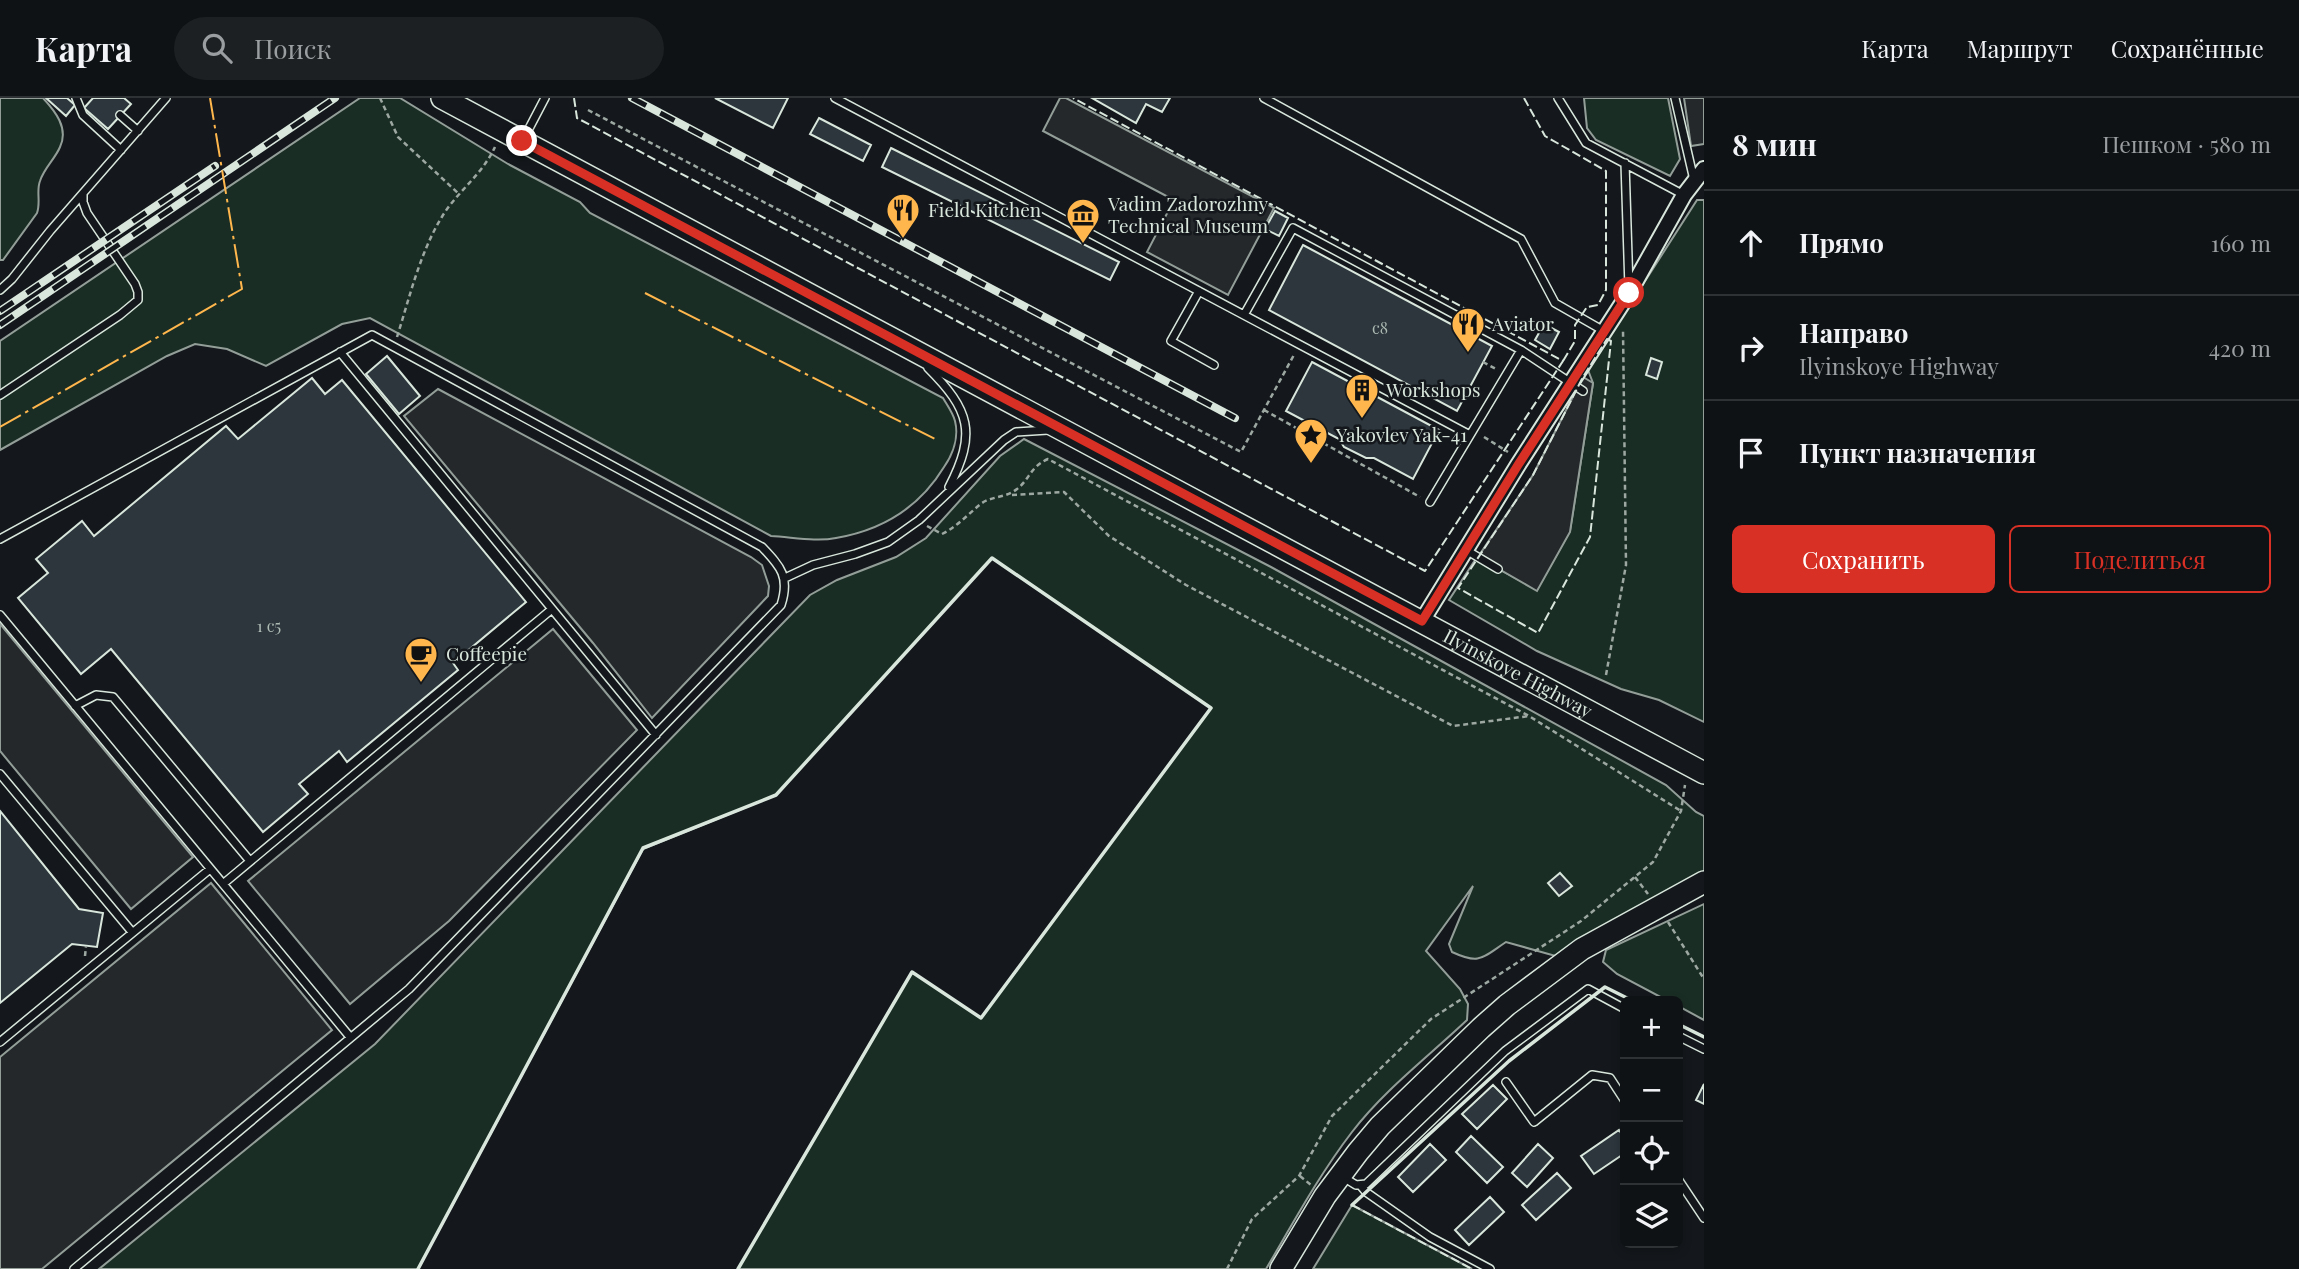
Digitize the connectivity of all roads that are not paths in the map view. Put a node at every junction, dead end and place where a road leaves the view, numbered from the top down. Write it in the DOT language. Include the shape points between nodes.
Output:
graph roads {
  1 [pos="76,98"];
  2 [pos="166,98"];
  3 [pos="442,98"];
  4 [pos="545,98"];
  5 [pos="835,98"];
  6 [pos="1264,98"];
  7 [pos="1558,98"];
  8 [pos="1675,98"];
  9 [pos="120,116"];
  10 [pos="138,131"];
  11 [pos="522,141"];
  12 [pos="121,150"];
  13 [pos="1625,163"];
  14 [pos="1699,175"];
  15 [pos="83,194"];
  16 [pos="1684,195"];
  17 [pos="0,290"];
  18 [pos="1199,291"];
  19 [pos="1629,293"];
  20 [pos="1244,315"];
  21 [pos="1604,331"];
  22 [pos="907,346"];
  23 [pos="1521,350"];
  24 [pos="340,352"];
  25 [pos="1214,365"];
  26 [pos="1577,387"];
  27 [pos="0,395"];
  28 [pos="1065,430"];
  29 [pos="1471,432"];
  30 [pos="946,494"];
  31 [pos="1430,502"];
  32 [pos="0,539"];
  33 [pos="1465,550"];
  34 [pos="1498,569"];
  35 [pos="785,578"];
  36 [pos="552,609"];
  37 [pos="0,615"];
  38 [pos="1422,621"];
  39 [pos="75,706"];
  40 [pos="656,735"];
  41 [pos="0,774"];
  42 [pos="1695,777"];
  43 [pos="250,861"];
  44 [pos="211,869"];
  45 [pos="1704,882"];
  46 [pos="223,884"];
  47 [pos="132,932"];
  48 [pos="1620,1006"];
  49 [pos="350,1037"];
  50 [pos="1683,1038"];
  51 [pos="0,1042"];
  52 [pos="1704,1049"];
  53 [pos="1506,1082"];
  54 [pos="1620,1093"];
  55 [pos="1339,1175"];
  56 [pos="1682,1185"];
  57 [pos="1361,1186"];
  58 [pos="1704,1218"];
  59 [pos="74,1269"];
  60 [pos="1281,1269"];
  61 [pos="1490,1269"];
  1 -- 12 [label="lane" via="83,115"];
  2 -- 10 [label="lane"];
  3 -- 11 [label="main road, Ilyinskoye Highway"];
  4 -- 11 [label="lane"];
  5 -- 18 [label="lane"];
  6 -- 21 [label="lane" via="1521,239 1555,303"];
  7 -- 13 [label="lane" via="1586,143"];
  8 -- 14 [label="lane"];
  9 -- 10 [label="lane"];
  10 -- 12 [label="lane"];
  11 -- 22 [label="main road, Ilyinskoye Highway"];
  12 -- 15 [label="lane"];
  13 -- 16 [label="lane"];
  13 -- 19 [label="lane"];
  14 -- 16 [label="street"];
  15 -- 17 [label="lane"];
  15 -- 27 [label="lane" via="87,214 135,284 138,300"];
  16 -- 19 [label="street"];
  18 -- 20 [label="lane"];
  18 -- 25 [label="lane" via="1171,341"];
  19 -- 21 [label="street"];
  20 -- 23 [label="lane" via="1293,228"];
  20 -- 29 [label="lane"];
  21 -- 26 [label="street"];
  22 -- 28 [label="main road, Ilyinskoye Highway"];
  22 -- 30 [label="lane" via="950,393 964,416 965,449"];
  23 -- 26 [label="lane"];
  23 -- 29 [label="lane"];
  24 -- 32 [label="lane"];
  24 -- 35 [label="lane" via="372,335 762,547"];
  24 -- 36 [label="lane"];
  26 -- 33 [label="street" via="1521,460"];
  28 -- 30 [label="lane" via="1016,432"];
  28 -- 38 [label="main road, Ilyinskoye Highway"];
  29 -- 31 [label="lane"];
  30 -- 35 [label="lane" via="888,542"];
  33 -- 34 [label="lane"];
  33 -- 38 [label="street"];
  35 -- 40 [label="lane" via="781,605"];
  36 -- 40 [label="lane"];
  36 -- 43 [label="lane"];
  37 -- 39 [label="lane"];
  38 -- 42 [label="main road, Ilyinskoye Highway"];
  39 -- 43 [label="lane" via="96,695 113,697"];
  39 -- 44 [label="lane"];
  40 -- 49 [label="lane" via="410,989"];
  41 -- 47 [label="lane"];
  43 -- 46 [label="lane"];
  44 -- 46 [label="lane"];
  44 -- 47 [label="lane"];
  45 -- 55 [label="main road" via="1582,949 1507,1005 1380,1126"];
  46 -- 49 [label="lane"];
  47 -- 51 [label="lane"];
  48 -- 57 [label="lane" via="1588,989 1505,1051"];
  49 -- 59 [label="lane"];
  50 -- 52 [label="lane"];
  53 -- 54 [label="lane" via="1534,1122 1592,1075 1610,1078"];
  55 -- 57 [label="lane"];
  55 -- 60 [label="main road"];
  56 -- 58 [label="lane"];
  57 -- 61 [label="lane" via="1430,1237"];
}
